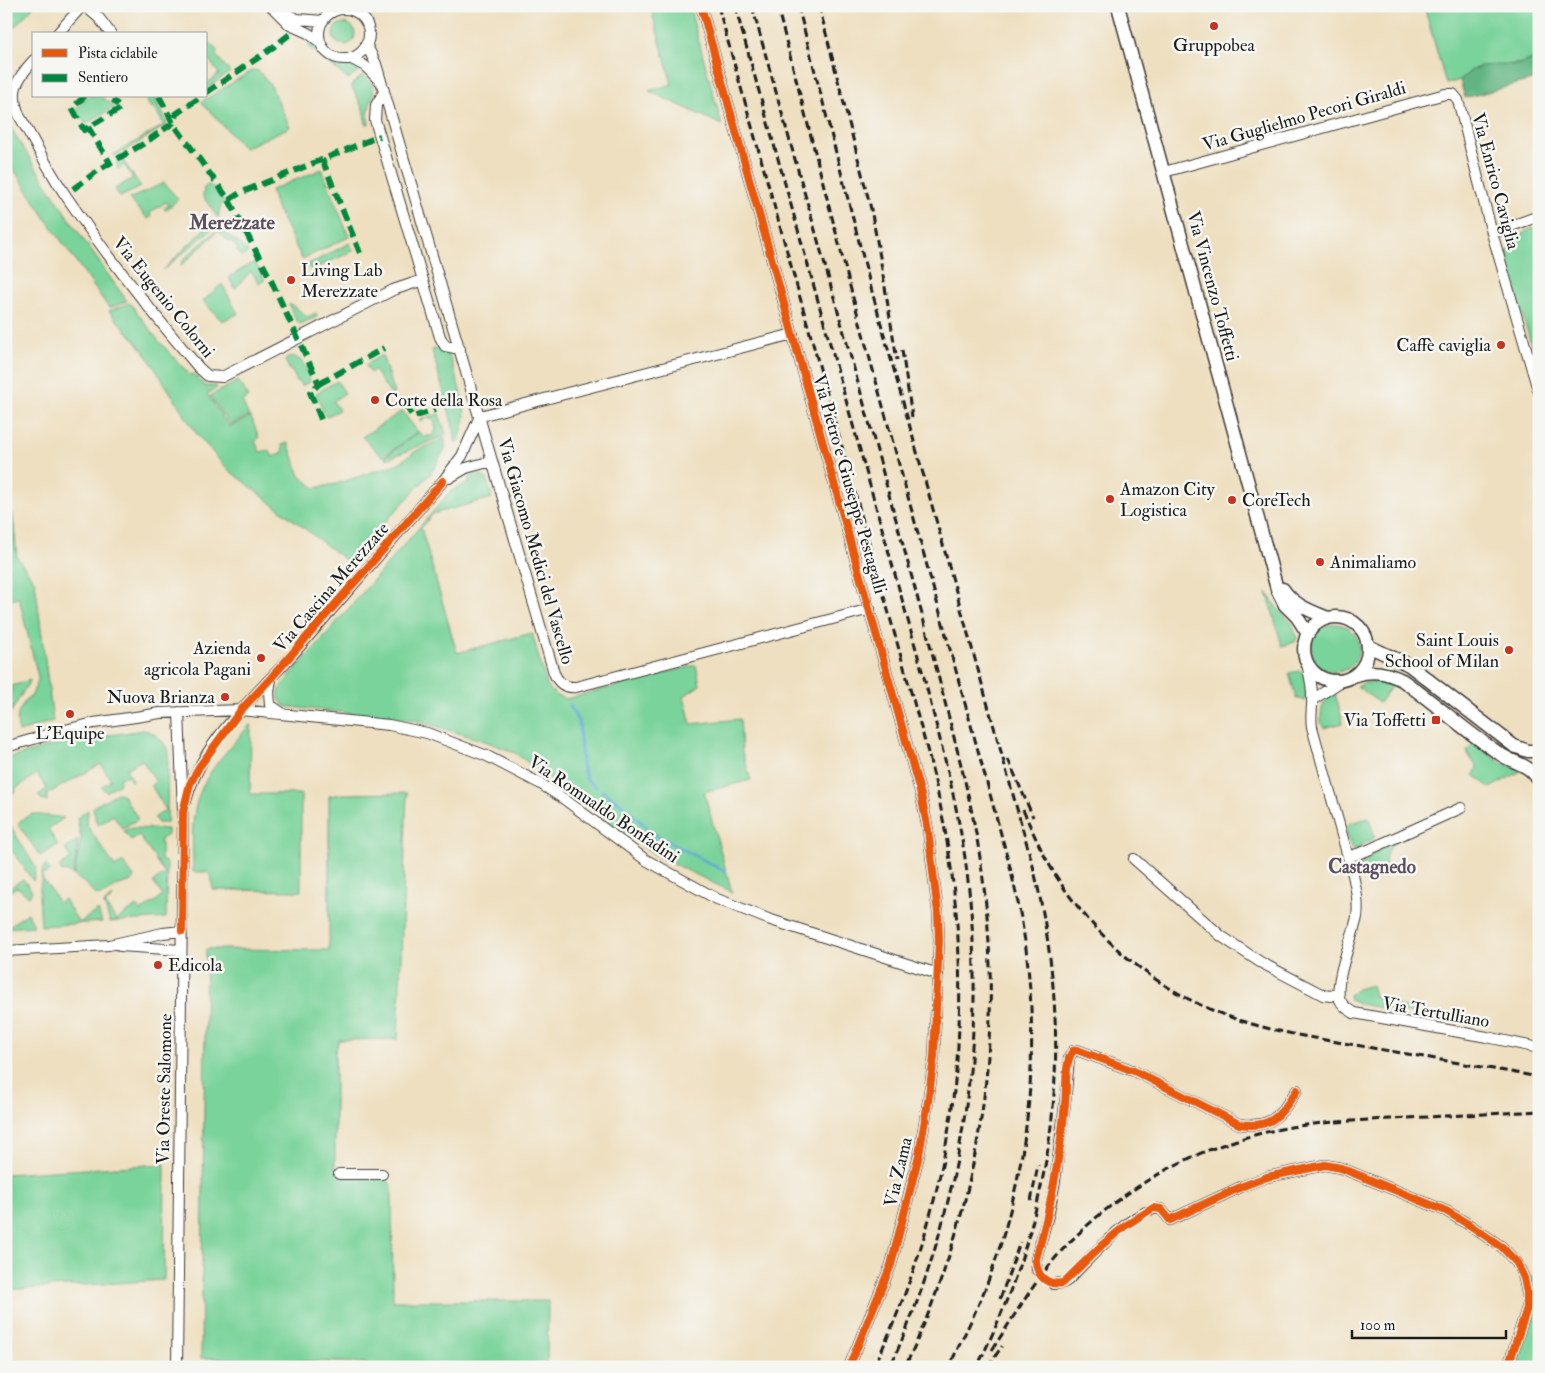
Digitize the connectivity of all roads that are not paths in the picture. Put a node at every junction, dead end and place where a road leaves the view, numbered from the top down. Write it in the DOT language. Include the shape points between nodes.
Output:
graph roads {
  1 [pos="84,6"];
  2 [pos="272,6"];
  3 [pos="362,6"];
  4 [pos="701,6"];
  5 [pos="1118,6"];
  6 [pos="344,8"];
  7 [pos="362,18"];
  8 [pos="323,21"];
  9 [pos="59,32"];
  10 [pos="110,32"];
  11 [pos="320,42"];
  12 [pos="366,44"];
  13 [pos="350,58"];
  14 [pos="32,62"];
  15 [pos="383,87"];
  16 [pos="1452,94"];
  17 [pos="1164,172"];
  18 [pos="1539,216"];
  19 [pos="1492,233"];
  20 [pos="422,280"];
  21 [pos="793,334"];
  22 [pos="460,349"];
  23 [pos="1539,393"];
  24 [pos="480,416"];
  25 [pos="492,460"];
  26 [pos="443,481"];
  27 [pos="1274,576"];
  28 [pos="870,609"];
  29 [pos="1328,618"];
  30 [pos="1308,634"];
  31 [pos="1368,646"];
  32 [pos="1307,663"];
  33 [pos="1356,675"];
  34 [pos="271,678"];
  35 [pos="1340,682"];
  36 [pos="1312,700"];
  37 [pos="240,710"];
  38 [pos="179,712"];
  39 [pos="285,714"];
  40 [pos="6,748"];
  41 [pos="1539,751"];
  42 [pos="1539,782"];
  43 [pos="1461,808"];
  44 [pos="183,812"];
  45 [pos="1348,857"];
  46 [pos="1134,859"];
  47 [pos="182,931"];
  48 [pos="109,945"];
  49 [pos="182,950"];
  50 [pos="6,951"];
  51 [pos="938,974"];
  52 [pos="1338,993"];
  53 [pos="1539,1048"];
  54 [pos="1297,1090"];
  55 [pos="339,1174"];
  56 [pos="382,1174"];
  57 [pos="1038,1270"];
  58 [pos="1053,1284"];
  59 [pos="178,1367"];
  60 [pos="849,1367"];
  61 [pos="1508,1367"];
  1 -- 9 [label="street"];
  1 -- 10 [label="street"];
  2 -- 8 [label="street" via="297,19"];
  2 -- 11 [label="street" via="290,25 308,32"];
  3 -- 7 [label="street"];
  4 -- 21 [label="street, Via Pietro e Giuseppe Pestagalli"];
  5 -- 17 [label="street, Via Vincenzo Toffetti"];
  6 -- 7 [label="street"];
  6 -- 8 [label="street" via="332,12"];
  7 -- 12 [label="street" via="368,29"];
  8 -- 11 [label="street"];
  11 -- 13 [label="street" via="331,55"];
  12 -- 13 [label="street"];
  12 -- 15 [label="street, Via Giacomo Medici del Vascello"];
  13 -- 15 [label="street" via="364,66"];
  14 -- 20 [label="street, Via Eugenio Colorni" via="15,86 15,105 20,117 65,194 149,309 208,376 222,377 394,290"];
  15 -- 20 [label="street" via="376,105 375,120"];
  15 -- 22 [label="street, Via Giacomo Medici del Vascello"];
  16 -- 17 [label="street, Via Guglielmo Pecori Giraldi"];
  16 -- 19 [label="street, Via Enrico Caviglia" via="1458,100"];
  17 -- 27 [label="street, Via Vincenzo Toffetti"];
  18 -- 19 [label="street"];
  19 -- 23 [label="street, Via Enrico Caviglia"];
  20 -- 22 [label="street" via="441,341 445,346"];
  21 -- 24 [label="street"];
  21 -- 28 [label="street, Via Pietro e Giuseppe Pestagalli"];
  22 -- 24 [label="street, Via Giacomo Medici del Vascello"];
  24 -- 25 [label="street, Via Giacomo Medici del Vascello"];
  24 -- 26 [label="street, Via Cascina Merezzate" via="462,456"];
  25 -- 26 [label="street" via="466,468"];
  25 -- 28 [label="street, Via Giacomo Medici del Vascello" via="554,676 563,685 576,687"];
  26 -- 34 [label="street, Via Cascina Merezzate"];
  27 -- 29 [label="street, Via Vincenzo Toffetti" via="1292,600"];
  27 -- 30 [label="street, Via Vincenzo Toffetti" via="1280,597"];
  28 -- 51 [label="street, Via Pietro e Giuseppe Pestagalli" via="922,795 938,913"];
  29 -- 30 [label="street" via="1316,624"];
  29 -- 31 [label="street, Via Vincenzo Toffetti" via="1342,618 1355,623 1363,631"];
  30 -- 32 [label="street" via="1304,647"];
  31 -- 33 [label="street" via="1367,660"];
  31 -- 41 [label="street" via="1409,666 1514,746"];
  32 -- 35 [label="street" via="1322,678"];
  32 -- 36 [label="street"];
  33 -- 35 [label="street"];
  33 -- 42 [label="street" via="1384,673 1402,680 1501,755 1528,767"];
  34 -- 37 [label="street, Via Cascina Merezzate"];
  34 -- 39 [label="street" via="270,705"];
  35 -- 36 [label="street"];
  36 -- 45 [label="street" via="1312,727"];
  37 -- 38 [label="street, Via Romualdo Bonfadini"];
  37 -- 39 [label="street, Via Romualdo Bonfadini"];
  37 -- 44 [label="street, Via Cascina Merezzate" via="198,767"];
  38 -- 40 [label="street, Via Romualdo Bonfadini" via="94,723"];
  38 -- 44 [label="street"];
  39 -- 51 [label="street, Via Romualdo Bonfadini" via="388,725 458,743 541,784 646,860 717,899 768,919"];
  43 -- 45 [label="street"];
  44 -- 47 [label="street, Via Oreste Salomone"];
  45 -- 52 [label="street" via="1358,908"];
  46 -- 52 [label="street" via="1236,946 1323,995"];
  47 -- 48 [label="street"];
  47 -- 49 [label="street, Via Oreste Salomone"];
  48 -- 49 [label="street"];
  48 -- 50 [label="street"];
  49 -- 59 [label="street, Via Oreste Salomone"];
  51 -- 60 [label="street, Via Zama" via="934,1057 919,1155 890,1265"];
  52 -- 53 [label="street, Via Tertulliano" via="1344,1006 1354,1013"];
  54 -- 57 [label="street" via="1275,1119 1258,1125 1240,1124 1134,1071 1073,1051 1068,1062 1055,1181 1036,1259"];
  55 -- 56 [label="street"];
  58 -- 61 [label="street" via="1068,1280 1102,1245 1152,1208 1161,1209 1170,1220 1267,1177 1325,1165 1341,1168 1446,1211 1502,1248 1517,1263 1524,1278 1527,1308"];
}
